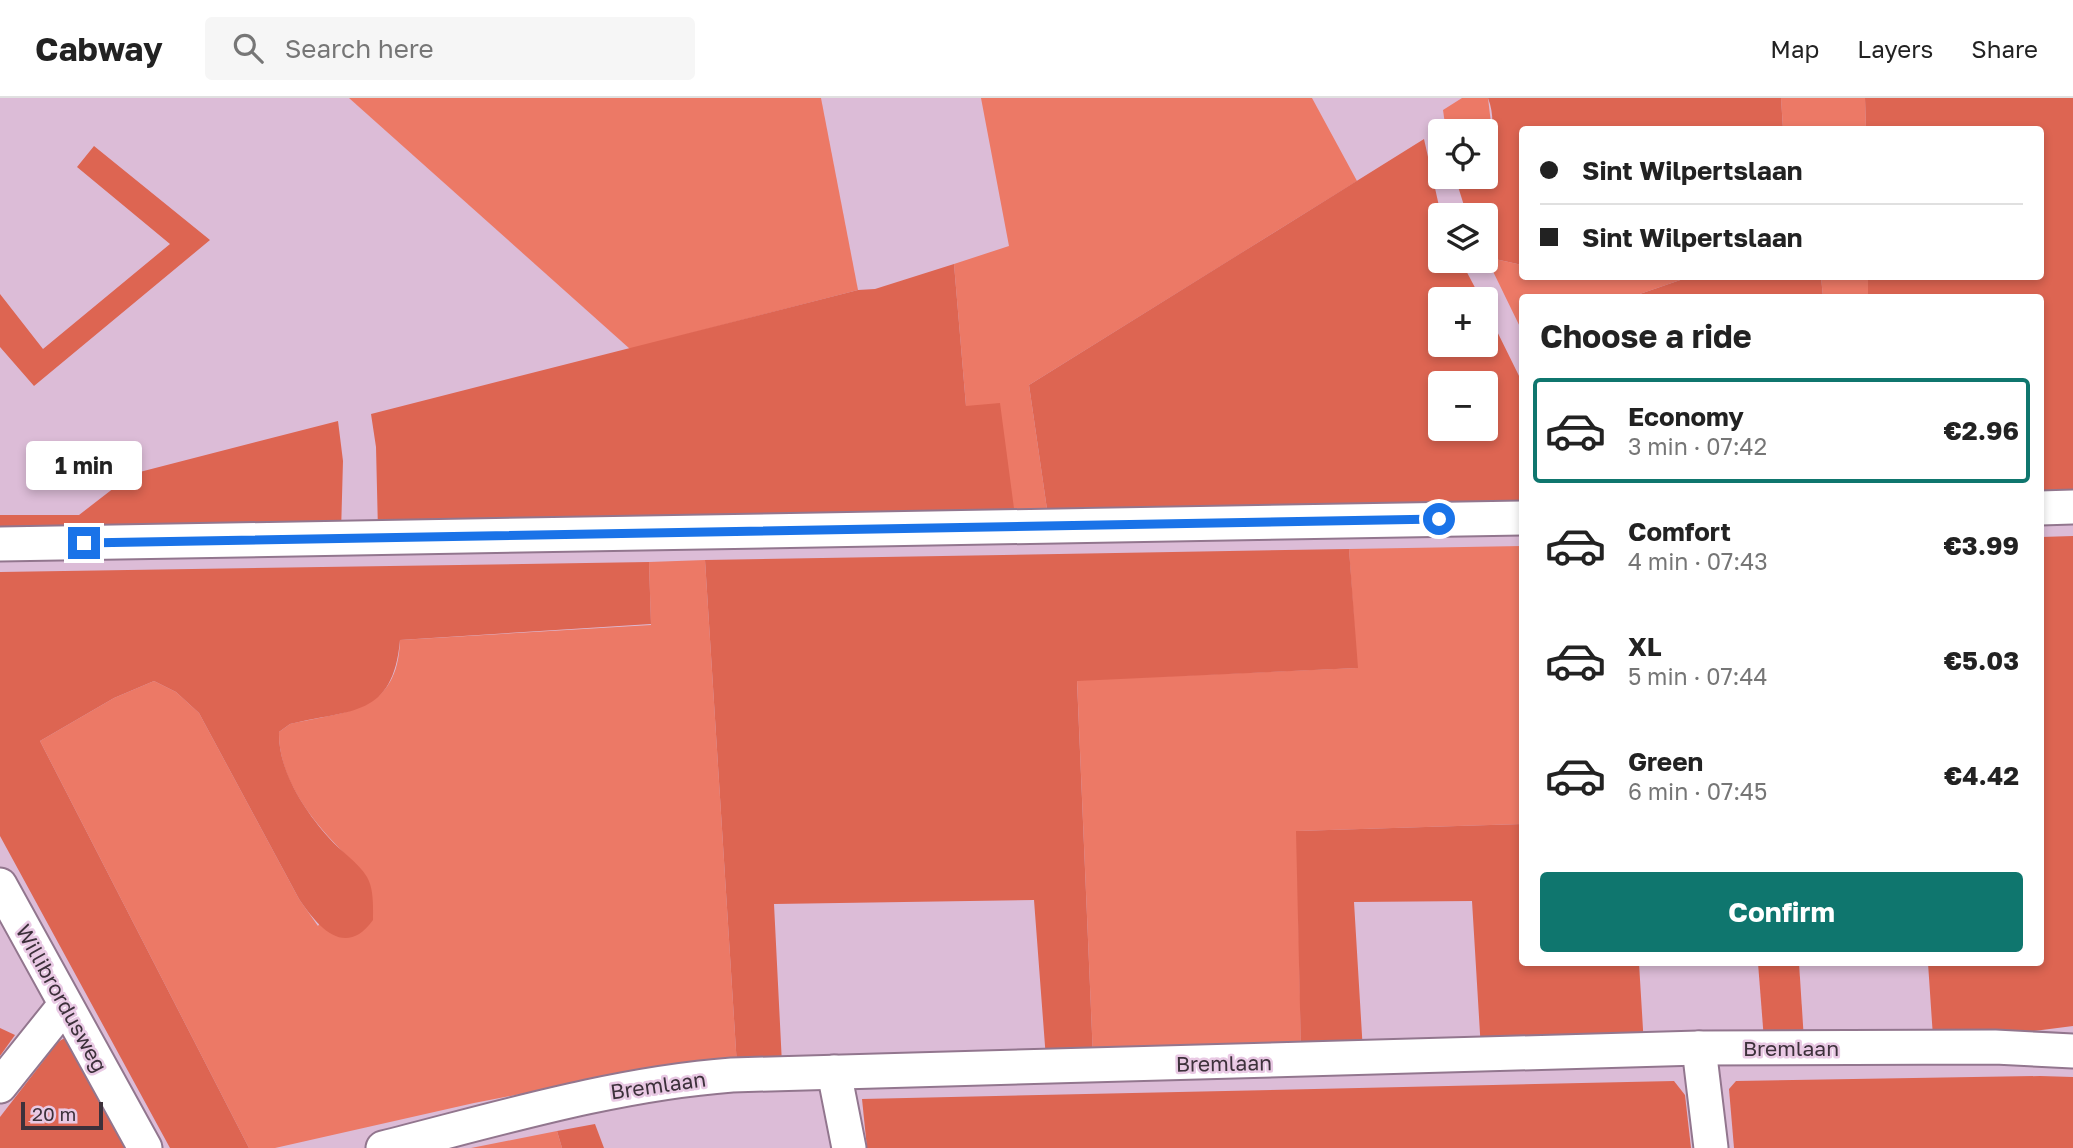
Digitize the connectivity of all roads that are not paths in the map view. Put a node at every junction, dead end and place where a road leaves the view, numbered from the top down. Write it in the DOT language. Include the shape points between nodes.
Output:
graph roads {
  1 [pos="2044,508"];
  2 [pos="2073,508"];
  3 [pos="1519,518"];
  4 [pos="0,544"];
  5 [pos="0,885"];
  6 [pos="64,1006"];
  7 [pos="1699,1048"];
  8 [pos="2073,1051"];
  9 [pos="834,1072"];
  10 [pos="0,1086"];
  11 [pos="145,1148"];
  12 [pos="383,1148"];
  13 [pos="849,1148"];
  14 [pos="1711,1148"];
  1 -- 2 [label="street"];
  3 -- 4 [label="street"];
  5 -- 6 [label="street, Willibrordusweg"];
  6 -- 10 [label="street"];
  6 -- 11 [label="street, Willibrordusweg"];
  7 -- 8 [label="street, Bremlaan"];
  7 -- 9 [label="street, Bremlaan"];
  7 -- 14 [label="street"];
  9 -- 12 [label="street, Bremlaan" via="669,1080"];
  9 -- 13 [label="street"];
}
